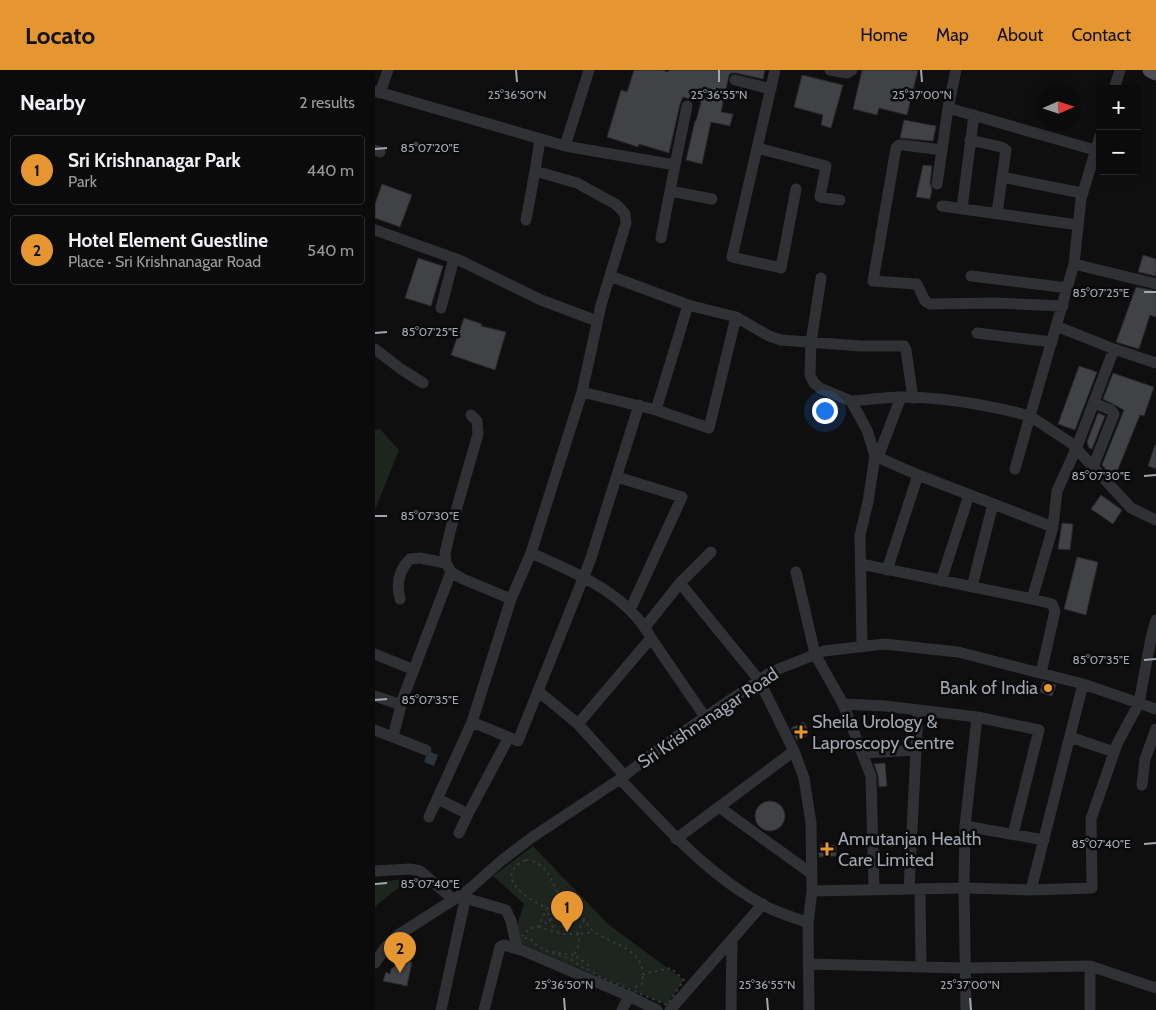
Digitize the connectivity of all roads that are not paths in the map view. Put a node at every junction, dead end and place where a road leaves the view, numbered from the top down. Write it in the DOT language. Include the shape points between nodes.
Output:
graph roads {
  1 [pos="388,70"];
  2 [pos="589,70"];
  3 [pos="775,70"];
  4 [pos="830,70"];
  5 [pos="852,70"];
  6 [pos="956,70"];
  7 [pos="1120,70"];
  8 [pos="1150,70"];
  9 [pos="1156,73"];
  10 [pos="735,80"];
  11 [pos="1115,85"];
  12 [pos="771,89"];
  13 [pos="378,92"];
  14 [pos="687,106"];
  15 [pos="948,108"];
  16 [pos="973,115"];
  17 [pos="539,140"];
  18 [pos="970,140"];
  19 [pos="565,146"];
  20 [pos="757,148"];
  21 [pos="942,150"];
  22 [pos="1095,150"];
  23 [pos="675,165"];
  24 [pos="535,171"];
  25 [pos="1002,177"];
  26 [pos="937,184"];
  27 [pos="796,188"];
  28 [pos="670,192"];
  29 [pos="1082,193"];
  30 [pos="712,199"];
  31 [pos="840,200"];
  32 [pos="942,206"];
  33 [pos="962,208"];
  34 [pos="997,214"];
  35 [pos="526,220"];
  36 [pos="1078,225"];
  37 [pos="375,230"];
  38 [pos="661,238"];
  39 [pos="454,258"];
  40 [pos="1074,264"];
  41 [pos="610,276"];
  42 [pos="971,276"];
  43 [pos="821,278"];
  44 [pos="1156,284"];
  45 [pos="1068,288"];
  46 [pos="688,305"];
  47 [pos="1063,306"];
  48 [pos="441,308"];
  49 [pos="736,317"];
  50 [pos="597,321"];
  51 [pos="1056,326"];
  52 [pos="977,333"];
  53 [pos="811,342"];
  54 [pos="1051,342"];
  55 [pos="375,349"];
  56 [pos="1114,349"];
  57 [pos="1156,363"];
  58 [pos="423,383"];
  59 [pos="582,392"];
  60 [pos="901,397"];
  61 [pos="913,398"];
  62 [pos="851,402"];
  63 [pos="1093,403"];
  64 [pos="639,405"];
  65 [pos="656,410"];
  66 [pos="471,415"];
  67 [pos="1030,416"];
  68 [pos="1076,449"];
  69 [pos="877,456"];
  70 [pos="1093,467"];
  71 [pos="1015,469"];
  72 [pos="918,475"];
  73 [pos="617,477"];
  74 [pos="969,495"];
  75 [pos="993,504"];
  76 [pos="1156,520"];
  77 [pos="1053,528"];
  78 [pos="711,552"];
  79 [pos="531,553"];
  80 [pos="861,564"];
  81 [pos="449,568"];
  82 [pos="887,570"];
  83 [pos="796,572"];
  84 [pos="583,578"];
  85 [pos="941,581"];
  86 [pos="680,583"];
  87 [pos="972,588"];
  88 [pos="400,599"];
  89 [pos="511,599"];
  90 [pos="1033,599"];
  91 [pos="631,610"];
  92 [pos="1156,620"];
  93 [pos="645,627"];
  94 [pos="651,638"];
  95 [pos="861,647"];
  96 [pos="375,654"];
  97 [pos="815,654"];
  98 [pos="414,670"];
  99 [pos="1041,673"];
  100 [pos="759,680"];
  101 [pos="1083,684"];
  102 [pos="538,692"];
  103 [pos="375,696"];
  104 [pos="1139,703"];
  105 [pos="843,704"];
  106 [pos="401,705"];
  107 [pos="1156,709"];
  108 [pos="918,711"];
  109 [pos="705,717"];
  110 [pos="977,717"];
  111 [pos="472,722"];
  112 [pos="578,724"];
  113 [pos="375,730"];
  114 [pos="1156,730"];
  115 [pos="393,736"];
  116 [pos="1070,737"];
  117 [pos="509,738"];
  118 [pos="425,750"];
  119 [pos="917,750"];
  120 [pos="794,751"];
  121 [pos="1114,752"];
  122 [pos="864,753"];
  123 [pos="622,777"];
  124 [pos="1142,785"];
  125 [pos="438,799"];
  126 [pos="719,807"];
  127 [pos="468,814"];
  128 [pos="429,817"];
  129 [pos="965,826"];
  130 [pos="459,833"];
  131 [pos="1013,834"];
  132 [pos="676,839"];
  133 [pos="1044,840"];
  134 [pos="375,870"];
  135 [pos="811,874"];
  136 [pos="963,888"];
  137 [pos="914,889"];
  138 [pos="874,890"];
  139 [pos="1031,890"];
  140 [pos="812,891"];
  141 [pos="466,894"];
  142 [pos="453,898"];
  143 [pos="763,904"];
  144 [pos="808,922"];
  145 [pos="732,939"];
  146 [pos="517,948"];
  147 [pos="375,963"];
  148 [pos="809,964"];
  149 [pos="921,966"];
  150 [pos="1090,966"];
  151 [pos="965,968"];
  152 [pos="1156,988"];
  153 [pos="629,996"];
  154 [pos="441,1010"];
  155 [pos="484,1010"];
  156 [pos="622,1010"];
  157 [pos="657,1010"];
  158 [pos="670,1010"];
  159 [pos="731,1010"];
  160 [pos="809,1010"];
  161 [pos="966,1010"];
  162 [pos="1089,1010"];
  1 -- 13 [label="street"];
  2 -- 19 [label="street"];
  3 -- 12 [label="street"];
  4 -- 5 [label="street" via="847,73"];
  6 -- 15 [label="street"];
  7 -- 11 [label="street"];
  8 -- 9 [label="main road"];
  10 -- 12 [label="street"];
  12 -- 20 [label="street"];
  13 -- 17 [label="street"];
  14 -- 23 [label="street"];
  15 -- 16 [label="street"];
  15 -- 21 [label="street"];
  16 -- 18 [label="street"];
  16 -- 22 [label="street"];
  17 -- 19 [label="street"];
  17 -- 24 [label="street"];
  18 -- 25 [label="street" via="1004,148"];
  18 -- 33 [label="street"];
  19 -- 23 [label="street"];
  20 -- 27 [label="street" via="732,257 781,268"];
  20 -- 31 [label="street" via="826,166 820,198"];
  21 -- 26 [label="street"];
  21 -- 47 [label="street" via="903,145 896,148 873,281 917,284 925,301 930,304"];
  22 -- 29 [label="street"];
  23 -- 28 [label="street"];
  24 -- 35 [label="street"];
  24 -- 41 [label="street" via="577,183 622,209 626,223"];
  25 -- 29 [label="street"];
  25 -- 34 [label="street"];
  28 -- 30 [label="street"];
  28 -- 38 [label="street"];
  29 -- 36 [label="street"];
  32 -- 33 [label="street"];
  33 -- 34 [label="street"];
  34 -- 36 [label="street"];
  36 -- 40 [label="street"];
  37 -- 39 [label="street"];
  39 -- 48 [label="street"];
  39 -- 50 [label="street" via="541,300"];
  40 -- 44 [label="street"];
  40 -- 45 [label="street"];
  41 -- 46 [label="street"];
  41 -- 50 [label="street"];
  42 -- 45 [label="street"];
  43 -- 53 [label="street"];
  45 -- 47 [label="street"];
  46 -- 49 [label="street"];
  46 -- 65 [label="street"];
  47 -- 51 [label="street"];
  49 -- 53 [label="street" via="781,340"];
  49 -- 65 [label="street" via="709,428"];
  50 -- 59 [label="street"];
  51 -- 54 [label="street"];
  51 -- 56 [label="street"];
  52 -- 54 [label="street"];
  53 -- 61 [label="street" via="904,346"];
  53 -- 62 [label="street" via="809,368 814,383"];
  54 -- 67 [label="street"];
  55 -- 58 [label="street"];
  56 -- 57 [label="street"];
  56 -- 63 [label="street"];
  59 -- 64 [label="street"];
  59 -- 79 [label="street"];
  60 -- 61 [label="street"];
  60 -- 62 [label="street"];
  60 -- 69 [label="street"];
  61 -- 67 [label="street" via="977,403"];
  62 -- 69 [label="street"];
  63 -- 68 [label="street"];
  63 -- 70 [label="street" via="1114,414"];
  64 -- 65 [label="street"];
  64 -- 73 [label="street"];
  66 -- 81 [label="street" via="477,421 478,434 445,553"];
  67 -- 68 [label="street"];
  67 -- 71 [label="street"];
  68 -- 70 [label="street"];
  68 -- 77 [label="street" via="1057,491"];
  69 -- 72 [label="street"];
  69 -- 80 [label="street" via="860,535"];
  70 -- 76 [label="street" via="1131,508"];
  72 -- 74 [label="street"];
  72 -- 82 [label="street"];
  73 -- 84 [label="street"];
  73 -- 91 [label="street" via="682,496"];
  74 -- 75 [label="street"];
  74 -- 85 [label="street"];
  75 -- 77 [label="street"];
  75 -- 87 [label="street"];
  77 -- 90 [label="street"];
  78 -- 86 [label="street"];
  79 -- 84 [label="street"];
  79 -- 89 [label="street"];
  80 -- 82 [label="street"];
  80 -- 95 [label="street"];
  81 -- 88 [label="street" via="421,558 410,559 403,567 397,584"];
  81 -- 89 [label="street" via="477,586"];
  81 -- 98 [label="street"];
  82 -- 85 [label="street"];
  83 -- 97 [label="street"];
  84 -- 91 [label="street" via="606,590"];
  84 -- 102 [label="street"];
  85 -- 87 [label="street"];
  86 -- 93 [label="street"];
  86 -- 100 [label="street"];
  87 -- 90 [label="street"];
  89 -- 111 [label="street"];
  90 -- 99 [label="street" via="1052,604 1055,611"];
  91 -- 93 [label="street"];
  92 -- 104 [label="street"];
  93 -- 94 [label="street"];
  94 -- 109 [label="street"];
  94 -- 112 [label="street"];
  95 -- 97 [label="street, Sri Krishnanagar Road"];
  95 -- 99 [label="street, Sri Krishnanagar Road" via="884,644 958,652"];
  96 -- 98 [label="street"];
  97 -- 100 [label="street, Sri Krishnanagar Road"];
  97 -- 105 [label="street"];
  98 -- 106 [label="street"];
  99 -- 101 [label="street, Sri Krishnanagar Road"];
  100 -- 109 [label="street, Sri Krishnanagar Road"];
  100 -- 120 [label="street"];
  101 -- 104 [label="street, Sri Krishnanagar Road"];
  101 -- 116 [label="street"];
  102 -- 112 [label="street"];
  102 -- 117 [label="street" via="518,741"];
  103 -- 106 [label="street"];
  104 -- 107 [label="street, Sri Krishnanagar Road"];
  104 -- 121 [label="street"];
  105 -- 108 [label="street"];
  105 -- 122 [label="street"];
  106 -- 115 [label="street"];
  108 -- 110 [label="street"];
  108 -- 119 [label="street"];
  109 -- 123 [label="street, Sri Krishnanagar Road"];
  110 -- 129 [label="street"];
  110 -- 131 [label="street" via="1039,730"];
  111 -- 117 [label="street"];
  111 -- 125 [label="street"];
  112 -- 123 [label="street"];
  113 -- 115 [label="street"];
  114 -- 124 [label="street" via="1145,759"];
  115 -- 118 [label="street"];
  116 -- 121 [label="street"];
  116 -- 133 [label="street"];
  117 -- 127 [label="street"];
  119 -- 122 [label="street"];
  119 -- 137 [label="street"];
  120 -- 126 [label="street"];
  120 -- 135 [label="street" via="804,778 811,823"];
  121 -- 139 [label="street" via="1091,819 1092,888"];
  122 -- 138 [label="street" via="871,776"];
  123 -- 132 [label="street"];
  123 -- 141 [label="street, Sri Krishnanagar Road" via="531,838"];
  125 -- 127 [label="street"];
  125 -- 128 [label="street"];
  126 -- 132 [label="street"];
  126 -- 135 [label="street"];
  127 -- 130 [label="street"];
  129 -- 131 [label="street"];
  129 -- 136 [label="street"];
  131 -- 133 [label="street"];
  132 -- 143 [label="street" via="733,886"];
  133 -- 139 [label="street"];
  134 -- 142 [label="street" via="419,871"];
  135 -- 140 [label="street"];
  136 -- 137 [label="street"];
  136 -- 139 [label="street"];
  136 -- 151 [label="street"];
  137 -- 138 [label="street"];
  137 -- 149 [label="street"];
  138 -- 140 [label="street"];
  140 -- 144 [label="street"];
  141 -- 142 [label="street, Sri Krishnanagar Road"];
  141 -- 146 [label="street" via="506,910"];
  141 -- 154 [label="street"];
  142 -- 147 [label="street, Sri Krishnanagar Road" via="398,935"];
  143 -- 144 [label="street"];
  143 -- 145 [label="street"];
  144 -- 148 [label="street"];
  145 -- 158 [label="street"];
  145 -- 159 [label="street"];
  146 -- 153 [label="street"];
  146 -- 155 [label="street" via="500,947"];
  148 -- 149 [label="street"];
  148 -- 160 [label="street"];
  149 -- 151 [label="street"];
  150 -- 151 [label="street"];
  150 -- 152 [label="street"];
  150 -- 162 [label="street"];
  151 -- 161 [label="street"];
  153 -- 156 [label="street"];
  153 -- 157 [label="street"];
}
